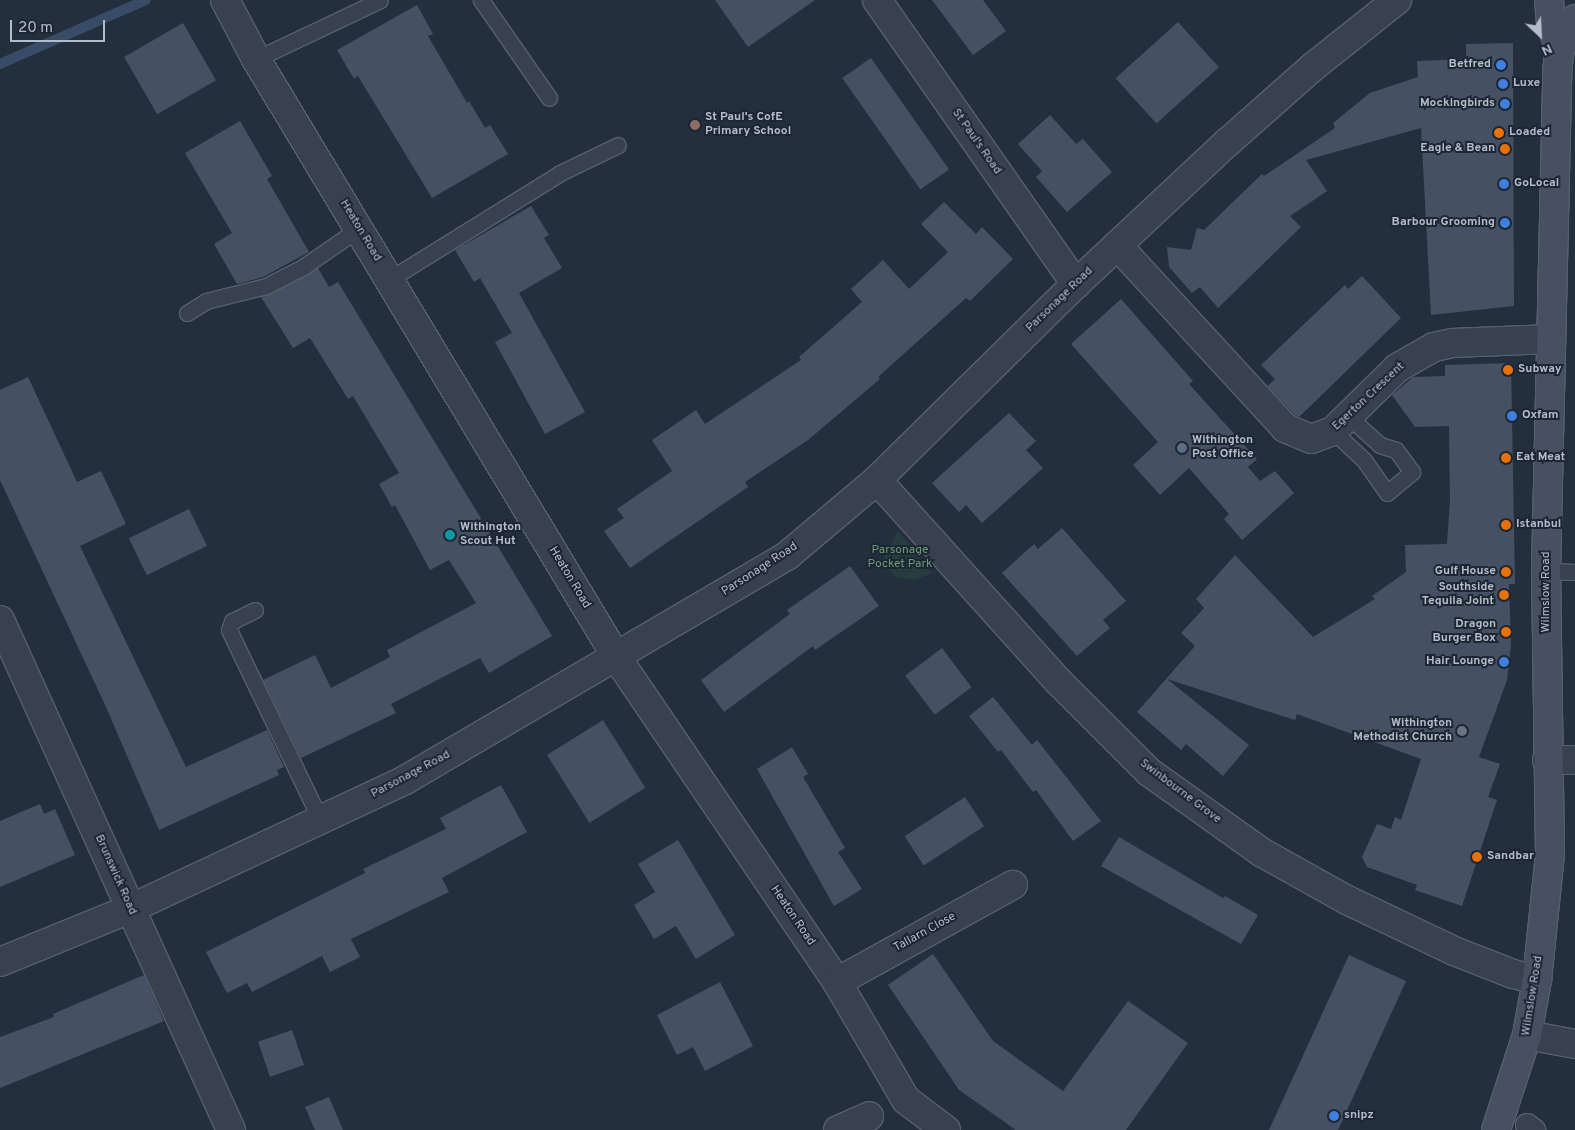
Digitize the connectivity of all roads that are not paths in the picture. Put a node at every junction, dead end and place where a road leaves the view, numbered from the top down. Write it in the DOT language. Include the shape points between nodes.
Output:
graph roads {
  1 [pos="225,0"];
  2 [pos="380,0"];
  3 [pos="481,0"];
  4 [pos="877,0"];
  5 [pos="1397,0"];
  6 [pos="1549,0"];
  7 [pos="1575,19"];
  8 [pos="256,59"];
  9 [pos="1564,64"];
  10 [pos="549,98"];
  11 [pos="618,144"];
  12 [pos="358,229"];
  13 [pos="1117,245"];
  14 [pos="390,280"];
  15 [pos="1076,284"];
  16 [pos="186,313"];
  17 [pos="1551,339"];
  18 [pos="1341,424"];
  19 [pos="1380,445"];
  20 [pos="1364,460"];
  21 [pos="877,480"];
  22 [pos="1546,571"];
  23 [pos="1575,572"];
  24 [pos="255,610"];
  25 [pos="0,620"];
  26 [pos="617,658"];
  27 [pos="1547,760"];
  28 [pos="1575,760"];
  29 [pos="321,821"];
  30 [pos="1013,885"];
  31 [pos="130,909"];
  32 [pos="0,962"];
  33 [pos="1537,980"];
  34 [pos="837,982"];
  35 [pos="1528,1034"];
  36 [pos="1575,1044"];
  37 [pos="870,1116"];
  38 [pos="231,1130"];
  39 [pos="838,1130"];
  40 [pos="946,1130"];
  41 [pos="1496,1130"];
  1 -- 8 [label="street, Heaton Road"];
  2 -- 8 [label="lane"];
  3 -- 10 [label="lane"];
  4 -- 15 [label="street, St Paul's Road"];
  5 -- 13 [label="street, Parsonage Road" via="1314,66"];
  6 -- 9 [label="main road, Wilmslow Road" via="1551,26"];
  7 -- 9 [label="main road, Wilmslow Road"];
  8 -- 12 [label="street, Heaton Road"];
  9 -- 17 [label="main road, Wilmslow Road"];
  11 -- 14 [label="lane" via="560,173"];
  12 -- 14 [label="street, Heaton Road"];
  12 -- 16 [label="lane" via="303,267 266,286 206,301"];
  13 -- 15 [label="street, Parsonage Road"];
  13 -- 18 [label="street, Egerton Crescent" via="1285,428 1311,439"];
  14 -- 26 [label="street, Heaton Road"];
  15 -- 21 [label="street, Parsonage Road"];
  17 -- 18 [label="street, Egerton Crescent" via="1453,342 1434,347 1397,368"];
  17 -- 22 [label="main road, Wilmslow Road"];
  18 -- 19 [label="lane"];
  18 -- 20 [label="lane"];
  19 -- 20 [label="lane"];
  19 -- 20 [label="lane" via="1396,450 1412,472 1387,493"];
  21 -- 26 [label="street, Parsonage Road" via="788,554"];
  21 -- 33 [label="street, Swinbourne Grove" via="1059,682 1149,772 1262,852 1348,900 1454,951"];
  22 -- 23 [label="lane"];
  22 -- 27 [label="main road, Wilmslow Road"];
  24 -- 29 [label="lane" via="232,621 228,630"];
  25 -- 31 [label="street, Brunswick Road"];
  26 -- 29 [label="street, Parsonage Road" via="405,780"];
  26 -- 34 [label="street, Heaton Road"];
  27 -- 28 [label="street"];
  27 -- 33 [label="main road, Wilmslow Road" via="1550,854"];
  29 -- 31 [label="street, Parsonage Road"];
  30 -- 34 [label="street, Tallarn Close"];
  31 -- 32 [label="street, Parsonage Road"];
  31 -- 38 [label="street, Brunswick Road"];
  33 -- 35 [label="main road, Wilmslow Road"];
  34 -- 40 [label="street, Heaton Road" via="906,1100"];
  35 -- 36 [label="street"];
  35 -- 41 [label="main road, Wilmslow Road"];
  37 -- 39 [label="street"];
}
